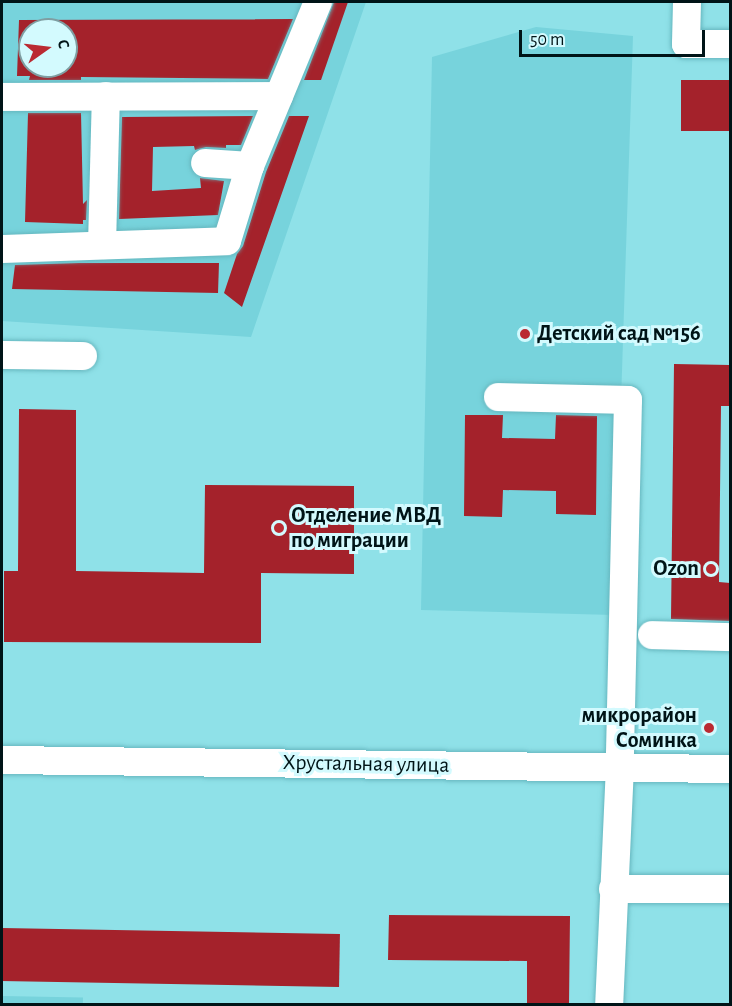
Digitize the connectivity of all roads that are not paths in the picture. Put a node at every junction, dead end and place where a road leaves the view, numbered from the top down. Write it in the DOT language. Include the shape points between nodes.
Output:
graph roads {
  1 [pos="318,2"];
  2 [pos="687,2"];
  3 [pos="730,44"];
  4 [pos="106,96"];
  5 [pos="279,96"];
  6 [pos="2,97"];
  7 [pos="205,163"];
  8 [pos="250,166"];
  9 [pos="102,245"];
  10 [pos="2,249"];
  11 [pos="2,355"];
  12 [pos="83,356"];
  13 [pos="498,397"];
  14 [pos="652,635"];
  15 [pos="730,637"];
  16 [pos="2,760"];
  17 [pos="620,766"];
  18 [pos="730,769"];
  19 [pos="730,888"];
  20 [pos="613,889"];
  21 [pos="609,1005"];
  1 -- 5 [label="street"];
  2 -- 3 [label="street" via="687,44"];
  4 -- 5 [label="street"];
  4 -- 6 [label="street"];
  4 -- 9 [label="street"];
  5 -- 8 [label="street"];
  7 -- 8 [label="street"];
  8 -- 9 [label="street" via="227,241"];
  9 -- 10 [label="street"];
  11 -- 12 [label="street"];
  13 -- 17 [label="street" via="628,400"];
  14 -- 15 [label="street"];
  16 -- 17 [label="street, Хрустальная улица"];
  17 -- 18 [label="street, Хрустальная улица"];
  17 -- 20 [label="street"];
  19 -- 20 [label="street"];
  20 -- 21 [label="street"];
}
